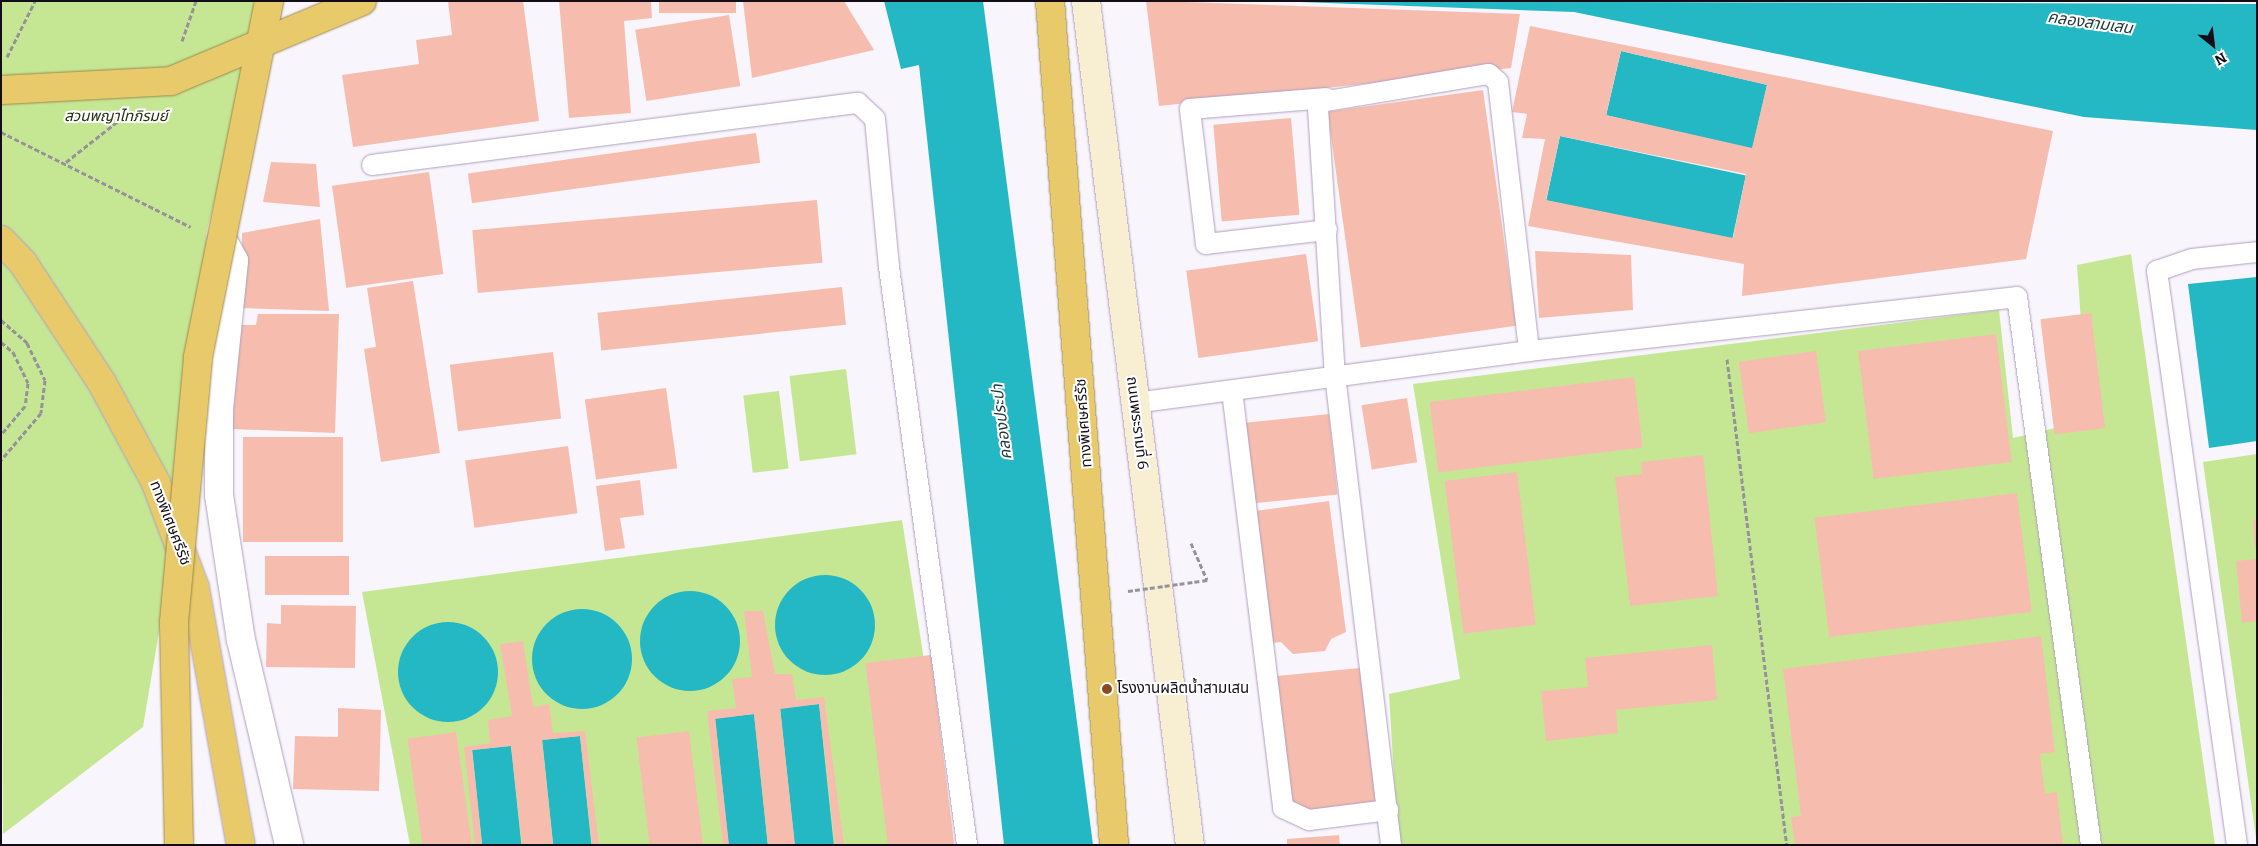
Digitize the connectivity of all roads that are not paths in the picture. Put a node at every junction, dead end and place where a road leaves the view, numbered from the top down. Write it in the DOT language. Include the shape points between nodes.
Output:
graph roads {
  1 [pos="269,1"];
  2 [pos="362,1"];
  3 [pos="1050,1"];
  4 [pos="1086,1"];
  5 [pos="1,90"];
  6 [pos="1327,98"];
  7 [pos="372,166"];
  8 [pos="1327,230"];
  9 [pos="222,239"];
  10 [pos="1,240"];
  11 [pos="2257,252"];
  12 [pos="1529,351"];
  13 [pos="1335,378"];
  14 [pos="1232,391"];
  15 [pos="1134,403"];
  16 [pos="1388,810"];
  17 [pos="178,845"];
  18 [pos="241,845"];
  19 [pos="288,845"];
  20 [pos="968,845"];
  21 [pos="1114,845"];
  22 [pos="1190,845"];
  23 [pos="1391,845"];
  24 [pos="2091,845"];
  25 [pos="2237,845"];
  1 -- 17 [label="highway, bridge" via="198,357 174,622"];
  2 -- 5 [label="highway, bridge" via="171,81"];
  3 -- 21 [label="highway, ทางพิเศษศรีรัช, bridge"];
  4 -- 15 [label="main road, ถนนพระรามที่ 6"];
  6 -- 8 [label="lane" via="1318,108"];
  6 -- 8 [label="lane" via="1190,110 1206,244"];
  6 -- 12 [label="lane" via="1489,74 1498,82"];
  7 -- 20 [label="lane" via="858,103 875,119 889,267"];
  8 -- 13 [label="lane"];
  9 -- 19 [label="street" via="234,261 219,409 219,495 241,640"];
  10 -- 18 [label="highway, ทางพิเศษศรีรัช, bridge" via="23,263 102,382 156,483 195,588"];
  11 -- 25 [label="lane" via="2192,259 2158,271"];
  12 -- 13 [label="lane"];
  12 -- 24 [label="lane" via="2018,297"];
  13 -- 14 [label="lane"];
  13 -- 16 [label="lane"];
  14 -- 15 [label="lane"];
  14 -- 16 [label="lane" via="1284,808 1310,820"];
  15 -- 22 [label="main road, ถนนพระรามที่ 6"];
  16 -- 23 [label="lane"];
}
